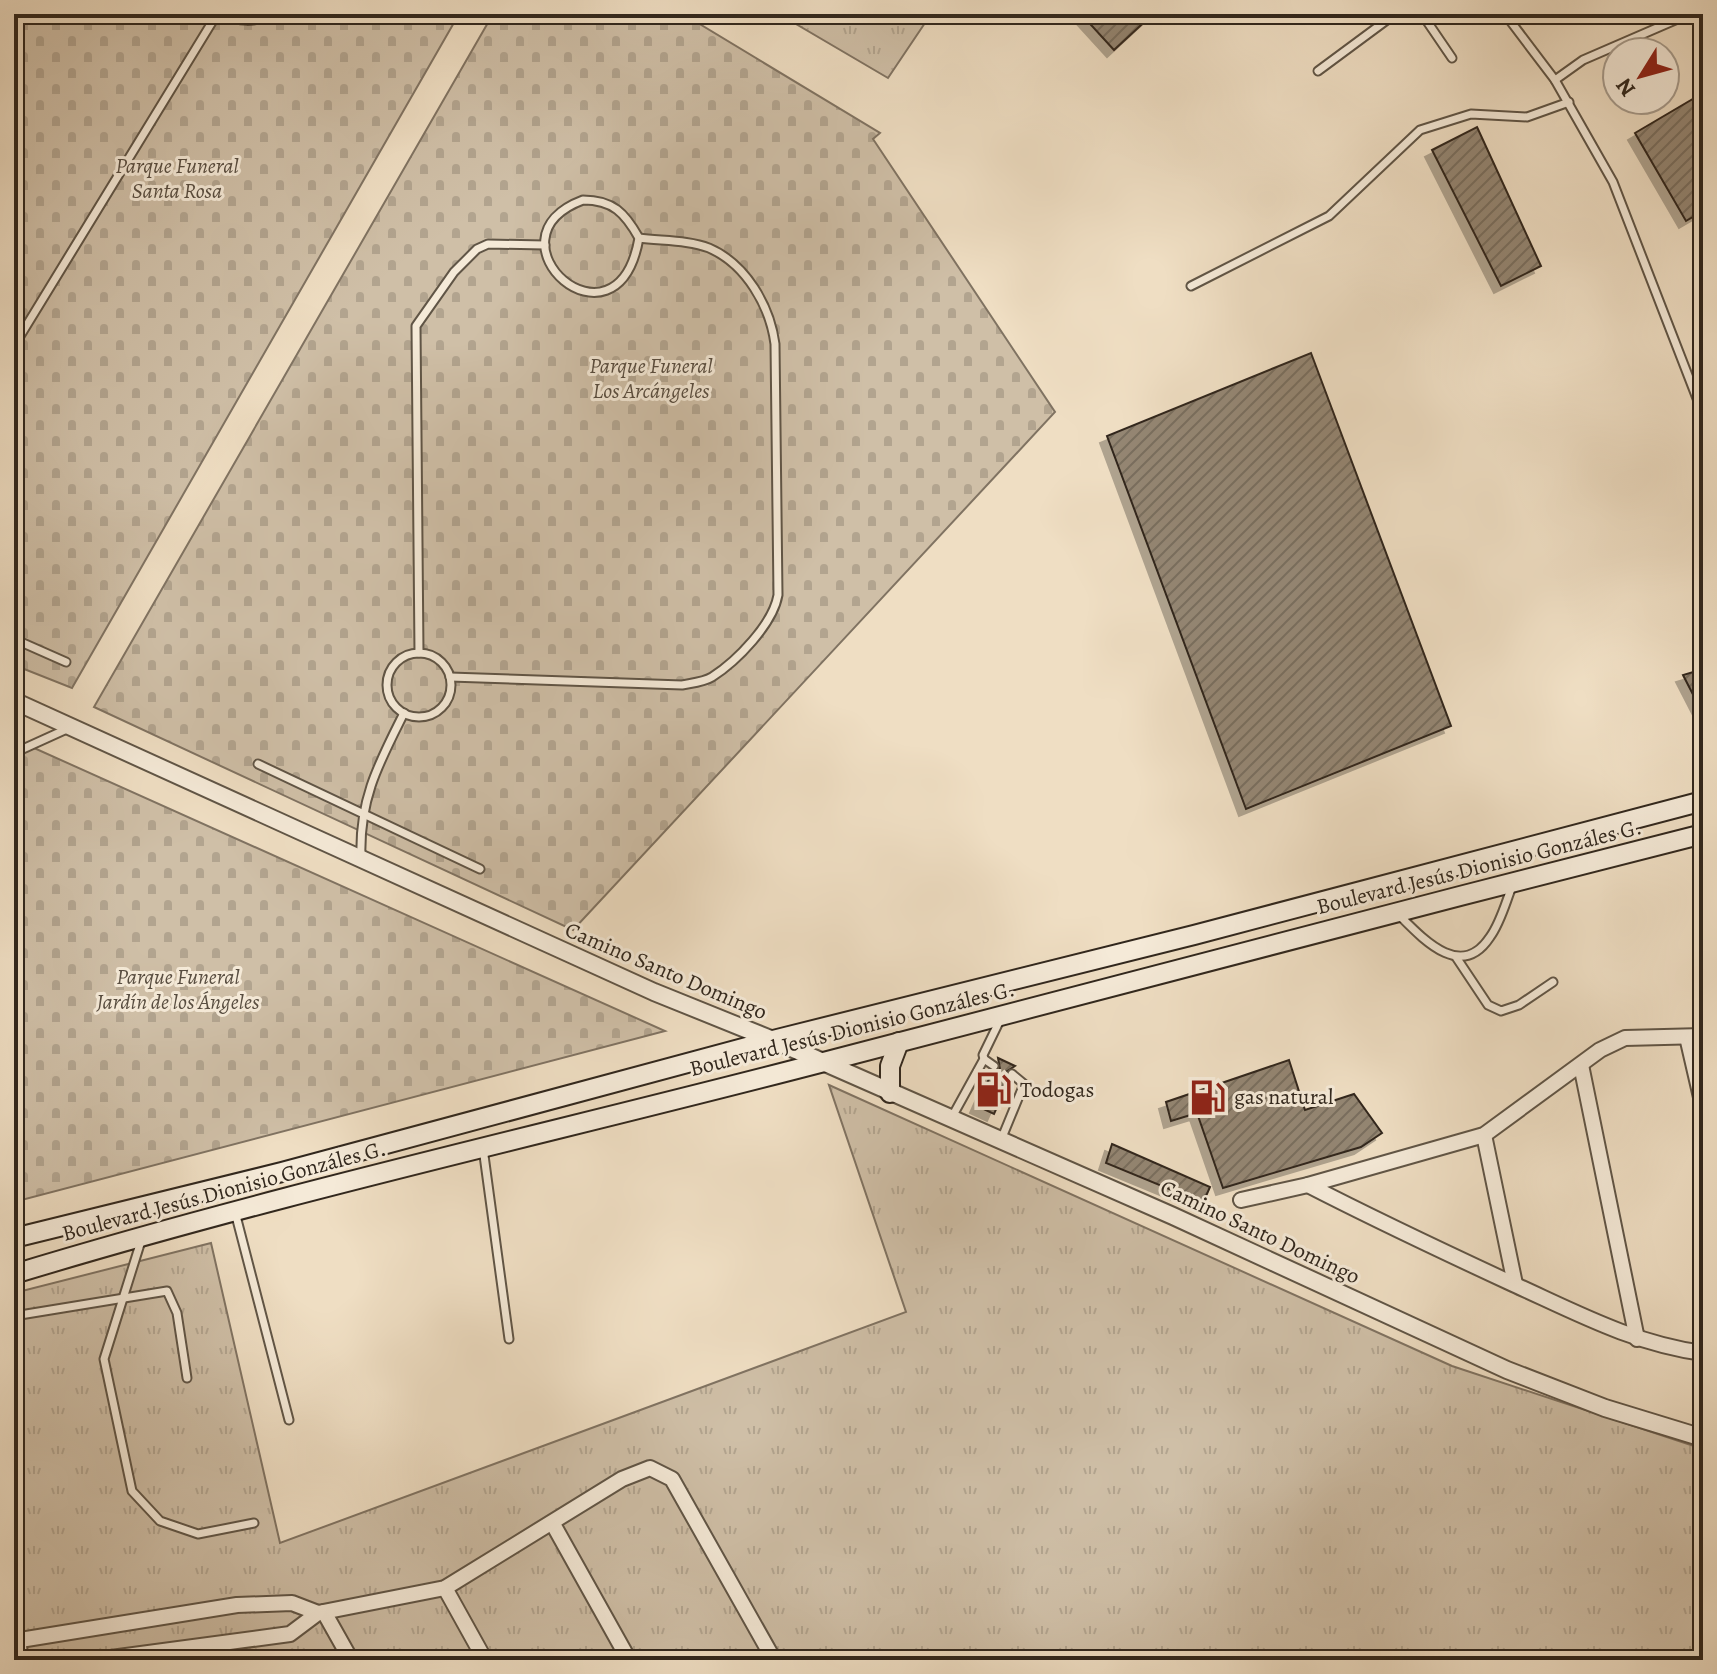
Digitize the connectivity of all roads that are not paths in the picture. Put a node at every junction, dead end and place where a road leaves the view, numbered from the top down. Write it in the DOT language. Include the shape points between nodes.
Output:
graph roads {
  1 [pos="218,14"];
  2 [pos="274,14"];
  3 [pos="1395,14"];
  4 [pos="1422,14"];
  5 [pos="1505,14"];
  6 [pos="1680,18"];
  7 [pos="1452,58"];
  8 [pos="1318,71"];
  9 [pos="1555,80"];
  10 [pos="1569,102"];
  11 [pos="639,238"];
  12 [pos="545,245"];
  13 [pos="1191,286"];
  14 [pos="14,346"];
  15 [pos="1703,414"];
  16 [pos="14,639"];
  17 [pos="419,653"];
  18 [pos="66,662"];
  19 [pos="450,677"];
  20 [pos="14,701"];
  21 [pos="404,713"];
  22 [pos="69,728"];
  23 [pos="14,753"];
  24 [pos="258,764"];
  25 [pos="1703,801"];
  26 [pos="363,811"];
  27 [pos="1703,834"];
  28 [pos="361,860"];
  29 [pos="480,869"];
  30 [pos="1514,882"];
  31 [pos="1397,913"];
  32 [pos="1456,957"];
  33 [pos="1553,982"];
  34 [pos="1003,1015"];
  35 [pos="1703,1036"];
  36 [pos="1687,1037"];
  37 [pos="773,1040"];
  38 [pos="899,1042"];
  39 [pos="984,1059"];
  40 [pos="821,1063"];
  41 [pos="1581,1065"];
  42 [pos="994,1066"];
  43 [pos="1012,1074"];
  44 [pos="890,1093"];
  45 [pos="1703,1106"];
  46 [pos="951,1119"];
  47 [pos="1484,1135"];
  48 [pos="1001,1140"];
  49 [pos="483,1146"];
  50 [pos="1308,1185"];
  51 [pos="1241,1200"];
  52 [pos="235,1212"];
  53 [pos="143,1235"];
  54 [pos="14,1238"];
  55 [pos="14,1274"];
  56 [pos="1515,1284"];
  57 [pos="123,1297"];
  58 [pos="14,1316"];
  59 [pos="509,1339"];
  60 [pos="1637,1339"];
  61 [pos="1703,1353"];
  62 [pos="187,1378"];
  63 [pos="289,1420"];
  64 [pos="1703,1438"];
  65 [pos="254,1523"];
  66 [pos="553,1524"];
  67 [pos="445,1588"];
  68 [pos="321,1612"];
  69 [pos="16,1640"];
  70 [pos="21,1660"];
  71 [pos="96,1660"];
  72 [pos="351,1660"];
  73 [pos="485,1660"];
  74 [pos="629,1660"];
  75 [pos="774,1660"];
  1 -- 2 [label="lane" via="254,21"];
  1 -- 14 [label="lane"];
  3 -- 8 [label="lane"];
  4 -- 7 [label="lane"];
  5 -- 9 [label="lane"];
  6 -- 9 [label="lane" via="1583,60"];
  9 -- 10 [label="lane"];
  10 -- 13 [label="lane" via="1527,117 1471,114 1420,130 1329,216"];
  10 -- 15 [label="lane" via="1613,182"];
  11 -- 12 [label="lane" via="614,205 583,200 556,216"];
  11 -- 12 [label="lane" via="629,272 619,283 592,292 577,290 554,273"];
  11 -- 19 [label="lane" via="711,249 737,268 768,311 775,344 778,595 772,615 725,666 696,683"];
  12 -- 17 [label="lane" via="488,244 477,249 416,326"];
  16 -- 18 [label="lane"];
  17 -- 19 [label="lane" via="438,659"];
  17 -- 21 [label="lane" via="399,660 389,677 390,698"];
  19 -- 21 [label="lane" via="443,706 425,716"];
  20 -- 22 [label="street, Camino Santo Domingo"];
  21 -- 26 [label="lane" via="375,771"];
  22 -- 23 [label="lane"];
  22 -- 28 [label="street, Camino Santo Domingo"];
  24 -- 26 [label="lane"];
  25 -- 37 [label="main road, Boulevard Jesús Dionisio Gonzáles G."];
  26 -- 28 [label="lane"];
  26 -- 29 [label="lane"];
  27 -- 30 [label="main road, Boulevard Jesús Dionisio Gonzáles G."];
  28 -- 37 [label="street, Camino Santo Domingo"];
  30 -- 31 [label="main road, Boulevard Jesús Dionisio Gonzáles G."];
  30 -- 32 [label="lane" via="1487,941 1471,954"];
  31 -- 32 [label="lane" via="1430,943"];
  31 -- 34 [label="main road, Boulevard Jesús Dionisio Gonzáles G."];
  32 -- 33 [label="lane" via="1488,1005 1501,1011"];
  34 -- 38 [label="main road, Boulevard Jesús Dionisio Gonzáles G."];
  34 -- 39 [label="lane"];
  35 -- 36 [label="street"];
  36 -- 41 [label="street" via="1625,1038"];
  36 -- 45 [label="street"];
  37 -- 40 [label="street, Camino Santo Domingo"];
  37 -- 54 [label="main road, Boulevard Jesús Dionisio Gonzáles G."];
  38 -- 40 [label="main road, Boulevard Jesús Dionisio Gonzáles G."];
  38 -- 44 [label="main road" via="890,1066"];
  39 -- 42 [label="lane"];
  39 -- 46 [label="lane"];
  40 -- 44 [label="street, Camino Santo Domingo"];
  40 -- 49 [label="main road, Boulevard Jesús Dionisio Gonzáles G."];
  41 -- 47 [label="street"];
  41 -- 60 [label="street"];
  43 -- 48 [label="lane" via="1024,1084"];
  44 -- 46 [label="street, Camino Santo Domingo"];
  46 -- 48 [label="street, Camino Santo Domingo"];
  47 -- 50 [label="street"];
  47 -- 56 [label="street"];
  48 -- 64 [label="street, Camino Santo Domingo" via="1536,1382"];
  49 -- 52 [label="main road, Boulevard Jesús Dionisio Gonzáles G."];
  49 -- 59 [label="lane"];
  50 -- 51 [label="street"];
  50 -- 56 [label="street"];
  52 -- 53 [label="main road, Boulevard Jesús Dionisio Gonzáles G."];
  52 -- 63 [label="lane"];
  53 -- 55 [label="main road, Boulevard Jesús Dionisio Gonzáles G."];
  53 -- 57 [label="lane"];
  56 -- 60 [label="street"];
  57 -- 58 [label="lane"];
  57 -- 62 [label="lane" via="167,1291 177,1313"];
  57 -- 65 [label="lane" via="104,1359 132,1491 160,1521 198,1534"];
  60 -- 61 [label="street"];
  66 -- 67 [label="street"];
  66 -- 74 [label="street"];
  66 -- 75 [label="street" via="622,1479 650,1468 672,1479"];
  67 -- 68 [label="street"];
  67 -- 73 [label="street"];
  68 -- 69 [label="street" via="292,1603 237,1605"];
  68 -- 71 [label="street" via="290,1634"];
  68 -- 72 [label="street"];
  69 -- 70 [label="street"];
}
